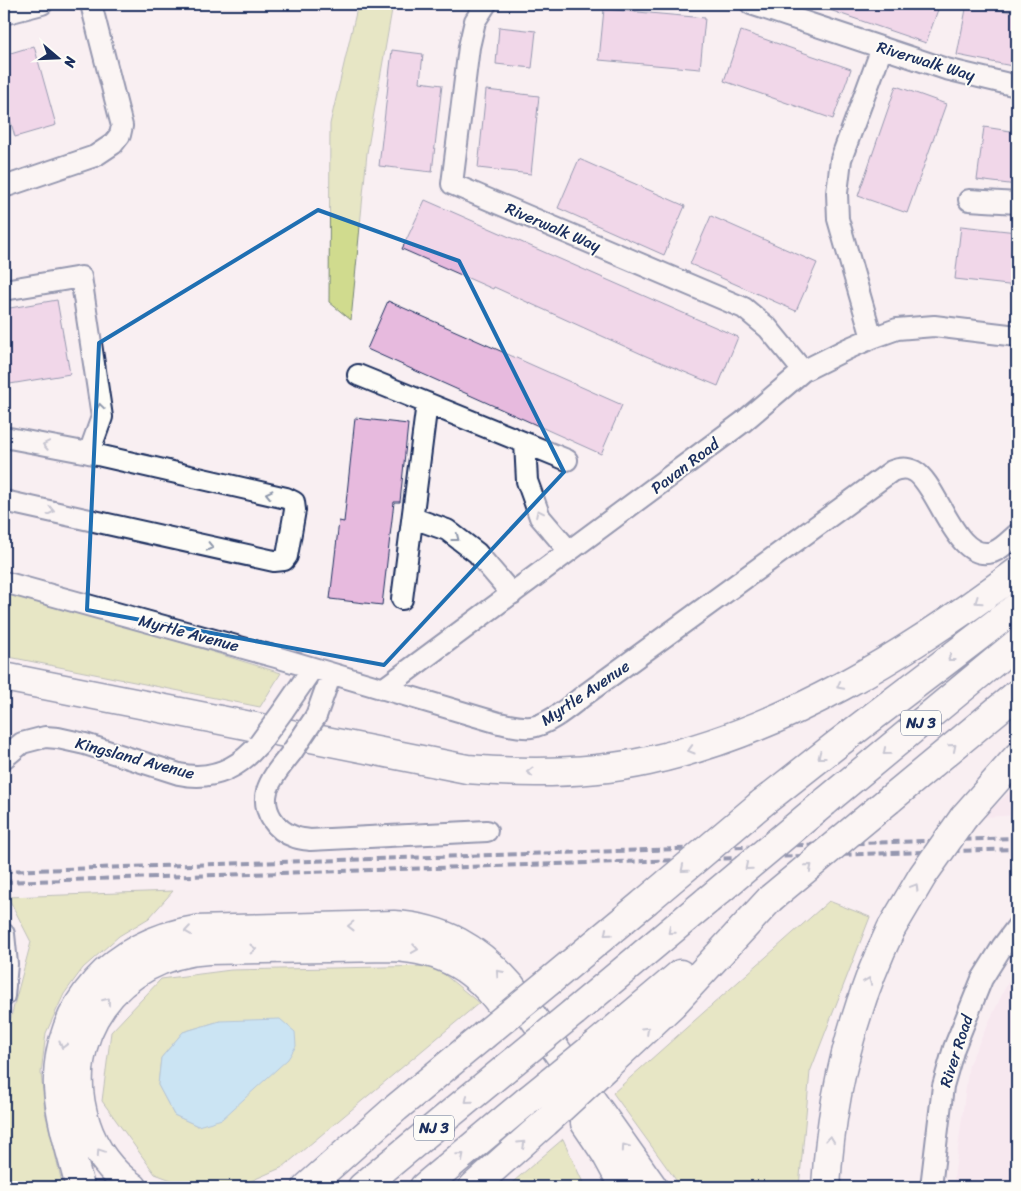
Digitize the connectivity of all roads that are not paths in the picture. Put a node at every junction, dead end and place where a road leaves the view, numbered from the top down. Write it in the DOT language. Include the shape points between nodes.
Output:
graph roads {
  1 [pos="42,4"];
  2 [pos="91,4"];
  3 [pos="486,4"];
  4 [pos="751,4"];
  5 [pos="4,14"];
  6 [pos="882,48"];
  7 [pos="1017,86"];
  8 [pos="4,187"];
  9 [pos="969,200"];
  10 [pos="1017,204"];
  11 [pos="4,290"];
  12 [pos="1017,336"];
  13 [pos="872,338"];
  14 [pos="803,371"];
  15 [pos="358,375"];
  16 [pos="427,403"];
  17 [pos="4,437"];
  18 [pos="525,443"];
  19 [pos="89,453"];
  20 [pos="567,460"];
  21 [pos="4,501"];
  22 [pos="413,518"];
  23 [pos="1017,534"];
  24 [pos="569,551"];
  25 [pos="1017,572"];
  26 [pos="4,582"];
  27 [pos="512,594"];
  28 [pos="402,599"];
  29 [pos="1017,608"];
  30 [pos="1017,643"];
  31 [pos="322,671"];
  32 [pos="4,678"];
  33 [pos="383,689"];
  34 [pos="1017,694"];
  35 [pos="1017,757"];
  36 [pos="4,758"];
  37 [pos="487,831"];
  38 [pos="1017,927"];
  39 [pos="4,934"];
  40 [pos="4,996"];
  41 [pos="603,1053"];
  42 [pos="396,1108"];
  43 [pos="80,1187"];
  44 [pos="133,1187"];
  45 [pos="289,1187"];
  46 [pos="307,1187"];
  47 [pos="362,1187"];
  48 [pos="424,1187"];
  49 [pos="473,1187"];
  50 [pos="624,1187"];
  51 [pos="653,1187"];
  52 [pos="826,1187"];
  53 [pos="931,1187"];
  1 -- 5 [label="street"];
  2 -- 8 [label="street" via="122,126 120,135 95,156"];
  3 -- 14 [label="street, Riverwalk Way" via="475,21 469,47 452,184 744,308 768,328"];
  4 -- 6 [label="street, Riverwalk Way"];
  6 -- 7 [label="street, Riverwalk Way" via="946,69"];
  6 -- 13 [label="street" via="841,159 837,193 838,219"];
  9 -- 10 [label="street"];
  19 -- 11 [label="street, one-way" via="102,416 81,277"];
  12 -- 13 [label="street, Pavan Road" via="934,326 897,330"];
  13 -- 14 [label="street, Pavan Road"];
  14 -- 24 [label="street, Pavan Road" via="743,422"];
  15 -- 16 [label="street"];
  16 -- 18 [label="street"];
  16 -- 22 [label="street"];
  19 -- 17 [label="street, one-way"];
  18 -- 20 [label="street"];
  24 -- 18 [label="street, one-way" via="540,517 527,481"];
  21 -- 19 [label="street, one-way" via="274,562 287,556 294,502"];
  22 -- 27 [label="street, one-way" via="447,530 476,554"];
  22 -- 28 [label="street"];
  23 -- 33 [label="street, Myrtle Avenue" via="992,553 975,550 957,535 918,474 899,468 546,722 533,727 506,724"];
  24 -- 27 [label="street, Pavan Road"];
  25 -- 32 [label="highway, one-way" via="910,645 787,713 694,749 597,769 518,772 467,769"];
  26 -- 31 [label="street, Myrtle Avenue"];
  27 -- 33 [label="street, Pavan Road"];
  29 -- 42 [label="highway, one-way, bridge" via="761,804"];
  30 -- 47 [label="highway, NJ 3, one-way, bridge"];
  31 -- 33 [label="street, Myrtle Avenue"];
  31 -- 36 [label="street, Kingsland Avenue, bridge" via="283,711 244,760 214,775 191,777 58,738 45,737 22,743"];
  31 -- 37 [label="street, bridge" via="328,687 316,716 267,792 266,804 276,825 296,838 310,840"];
  41 -- 34 [label="highway, NJ 3, one-way, bridge" via="771,898"];
  52 -- 35 [label="highway, one-way, bridge" via="835,1102 849,1039 870,976 891,930 923,874 964,817"];
  38 -- 53 [label="street, River Road" via="982,979 954,1048 943,1086"];
  39 -- 40 [label="street" via="7,964"];
  48 -- 41 [label="highway, NJ 3, one-way, bridge" via="528,1100"];
  49 -- 41 [label="highway, one-way, bridge" via="545,1123"];
  42 -- 45 [label="highway"];
  42 -- 46 [label="highway"];
  51 -- 43 [label="highway, one-way" via="492,965 446,936 394,925 188,931 151,941 110,967 79,1004 61,1051 60,1104"];
  44 -- 50 [label="highway, one-way" via="109,1165 93,1142 83,1116 78,1086 81,1056 90,1028 104,1003 124,982 158,960 195,951 392,947 428,952 449,959 487,987 584,1120"];
}
